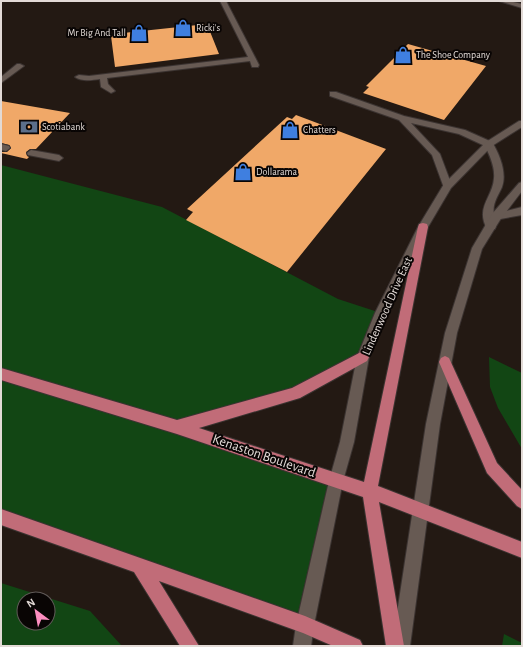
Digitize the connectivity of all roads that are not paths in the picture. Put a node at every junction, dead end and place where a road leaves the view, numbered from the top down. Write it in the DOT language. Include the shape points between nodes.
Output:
graph roads {
  1 [pos="224,1"];
  2 [pos="502,1"];
  3 [pos="522,6"];
  4 [pos="20,66"];
  5 [pos="79,77"];
  6 [pos="103,77"];
  7 [pos="1,81"];
  8 [pos="111,91"];
  9 [pos="333,94"];
  10 [pos="402,118"];
  11 [pos="522,122"];
  12 [pos="489,144"];
  13 [pos="31,153"];
  14 [pos="59,158"];
  15 [pos="522,185"];
  16 [pos="448,186"];
  17 [pos="522,211"];
  18 [pos="494,221"];
  19 [pos="423,226"];
  20 [pos="363,357"];
  21 [pos="445,362"];
  22 [pos="1,374"];
  23 [pos="177,427"];
  24 [pos="336,481"];
  25 [pos="370,491"];
  26 [pos="522,501"];
  27 [pos="420,509"];
  28 [pos="1,517"];
  29 [pos="522,550"];
  30 [pos="140,567"];
  31 [pos="305,625"];
  32 [pos="190,646"];
  33 [pos="302,646"];
  34 [pos="354,646"];
  35 [pos="395,646"];
  36 [pos="401,646"];
  1 -- 6 [label="street" via="254,63"];
  2 -- 3 [label="street"];
  4 -- 7 [label="street"];
  5 -- 6 [label="street"];
  6 -- 8 [label="street" via="104,85"];
  9 -- 10 [label="street"];
  10 -- 12 [label="street" via="453,130"];
  10 -- 16 [label="street" via="436,154"];
  11 -- 12 [label="street, Lindenwood Drive East"];
  12 -- 16 [label="street, Lindenwood Drive East"];
  12 -- 18 [label="street" via="496,160 499,178 488,211"];
  13 -- 14 [label="street"];
  15 -- 18 [label="street"];
  16 -- 19 [label="street, Lindenwood Drive East"];
  17 -- 18 [label="street"];
  18 -- 21 [label="street" via="477,248 451,333"];
  19 -- 20 [label="street, Lindenwood Drive East"];
  19 -- 25 [label="main road"];
  20 -- 23 [label="main road" via="295,394"];
  20 -- 24 [label="street, Lindenwood Drive East" via="347,442"];
  21 -- 26 [label="main road" via="492,468"];
  21 -- 27 [label="street"];
  22 -- 23 [label="main road, Kenaston Boulevard"];
  23 -- 24 [label="main road, Kenaston Boulevard"];
  24 -- 25 [label="main road, Kenaston Boulevard"];
  24 -- 31 [label="street, Lindenwood Drive East"];
  25 -- 27 [label="main road, Kenaston Boulevard"];
  25 -- 35 [label="main road"];
  27 -- 29 [label="main road, Kenaston Boulevard"];
  27 -- 36 [label="street"];
  28 -- 30 [label="main road"];
  30 -- 31 [label="main road"];
  30 -- 32 [label="main road"];
  31 -- 33 [label="street, Lindenwood Drive East"];
  31 -- 34 [label="main road"];
}
